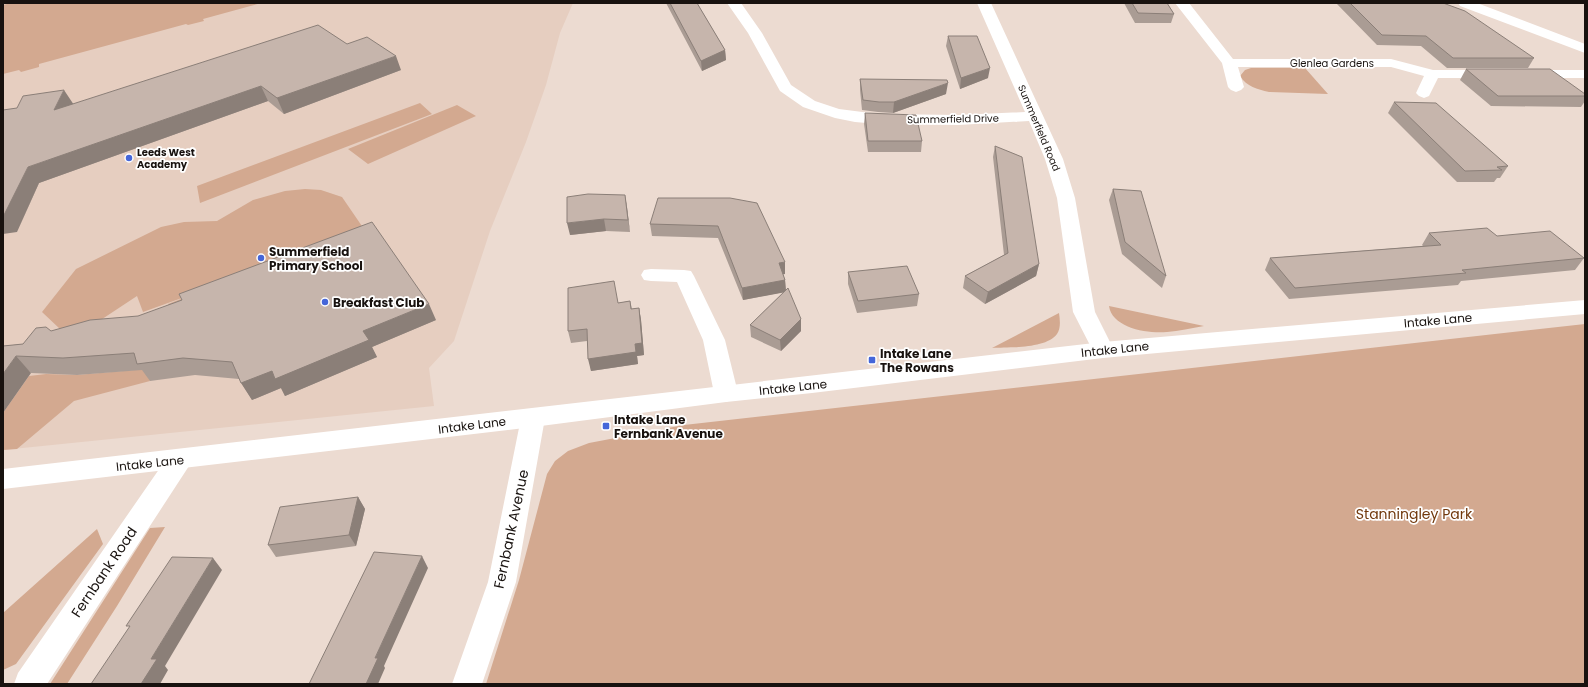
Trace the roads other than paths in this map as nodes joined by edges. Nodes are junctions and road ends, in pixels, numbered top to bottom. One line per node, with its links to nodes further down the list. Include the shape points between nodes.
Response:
1 (734, 3): 11 (street, Summerfield Drive, via 755,34 785,88 809,104 835,114 855,118 958,120)
2 (984, 3): 11 (street, Summerfield Road)
3 (1182, 3): 6 (street)
4 (1465, 3): 5 (street)
5 (1585, 49)
6 (1229, 63): 7 (street, Glenlea Gardens, via 1391,63); 9 (street)
7 (1433, 74): 8 (street, Glenlea Gardens); 10 (street)
8 (1585, 74)
9 (1236, 87)
10 (1424, 93)
11 (1036, 116): 14 (street, Summerfield Road, via 1054,159 1066,198 1084,312)
12 (651, 275): 15 (street, via 684,276 714,340)
13 (1585, 307): 14 (street, Intake Lane)
14 (1103, 350): 15 (street, Intake Lane)
15 (726, 393): 16 (street, Intake Lane)
16 (533, 418): 17 (street, Intake Lane); 20 (street, Fernbank Avenue, via 502,582)
17 (180, 460): 18 (street, Intake Lane); 19 (street, Fernbank Road)
18 (3, 479)
19 (29, 684)
20 (467, 684)

